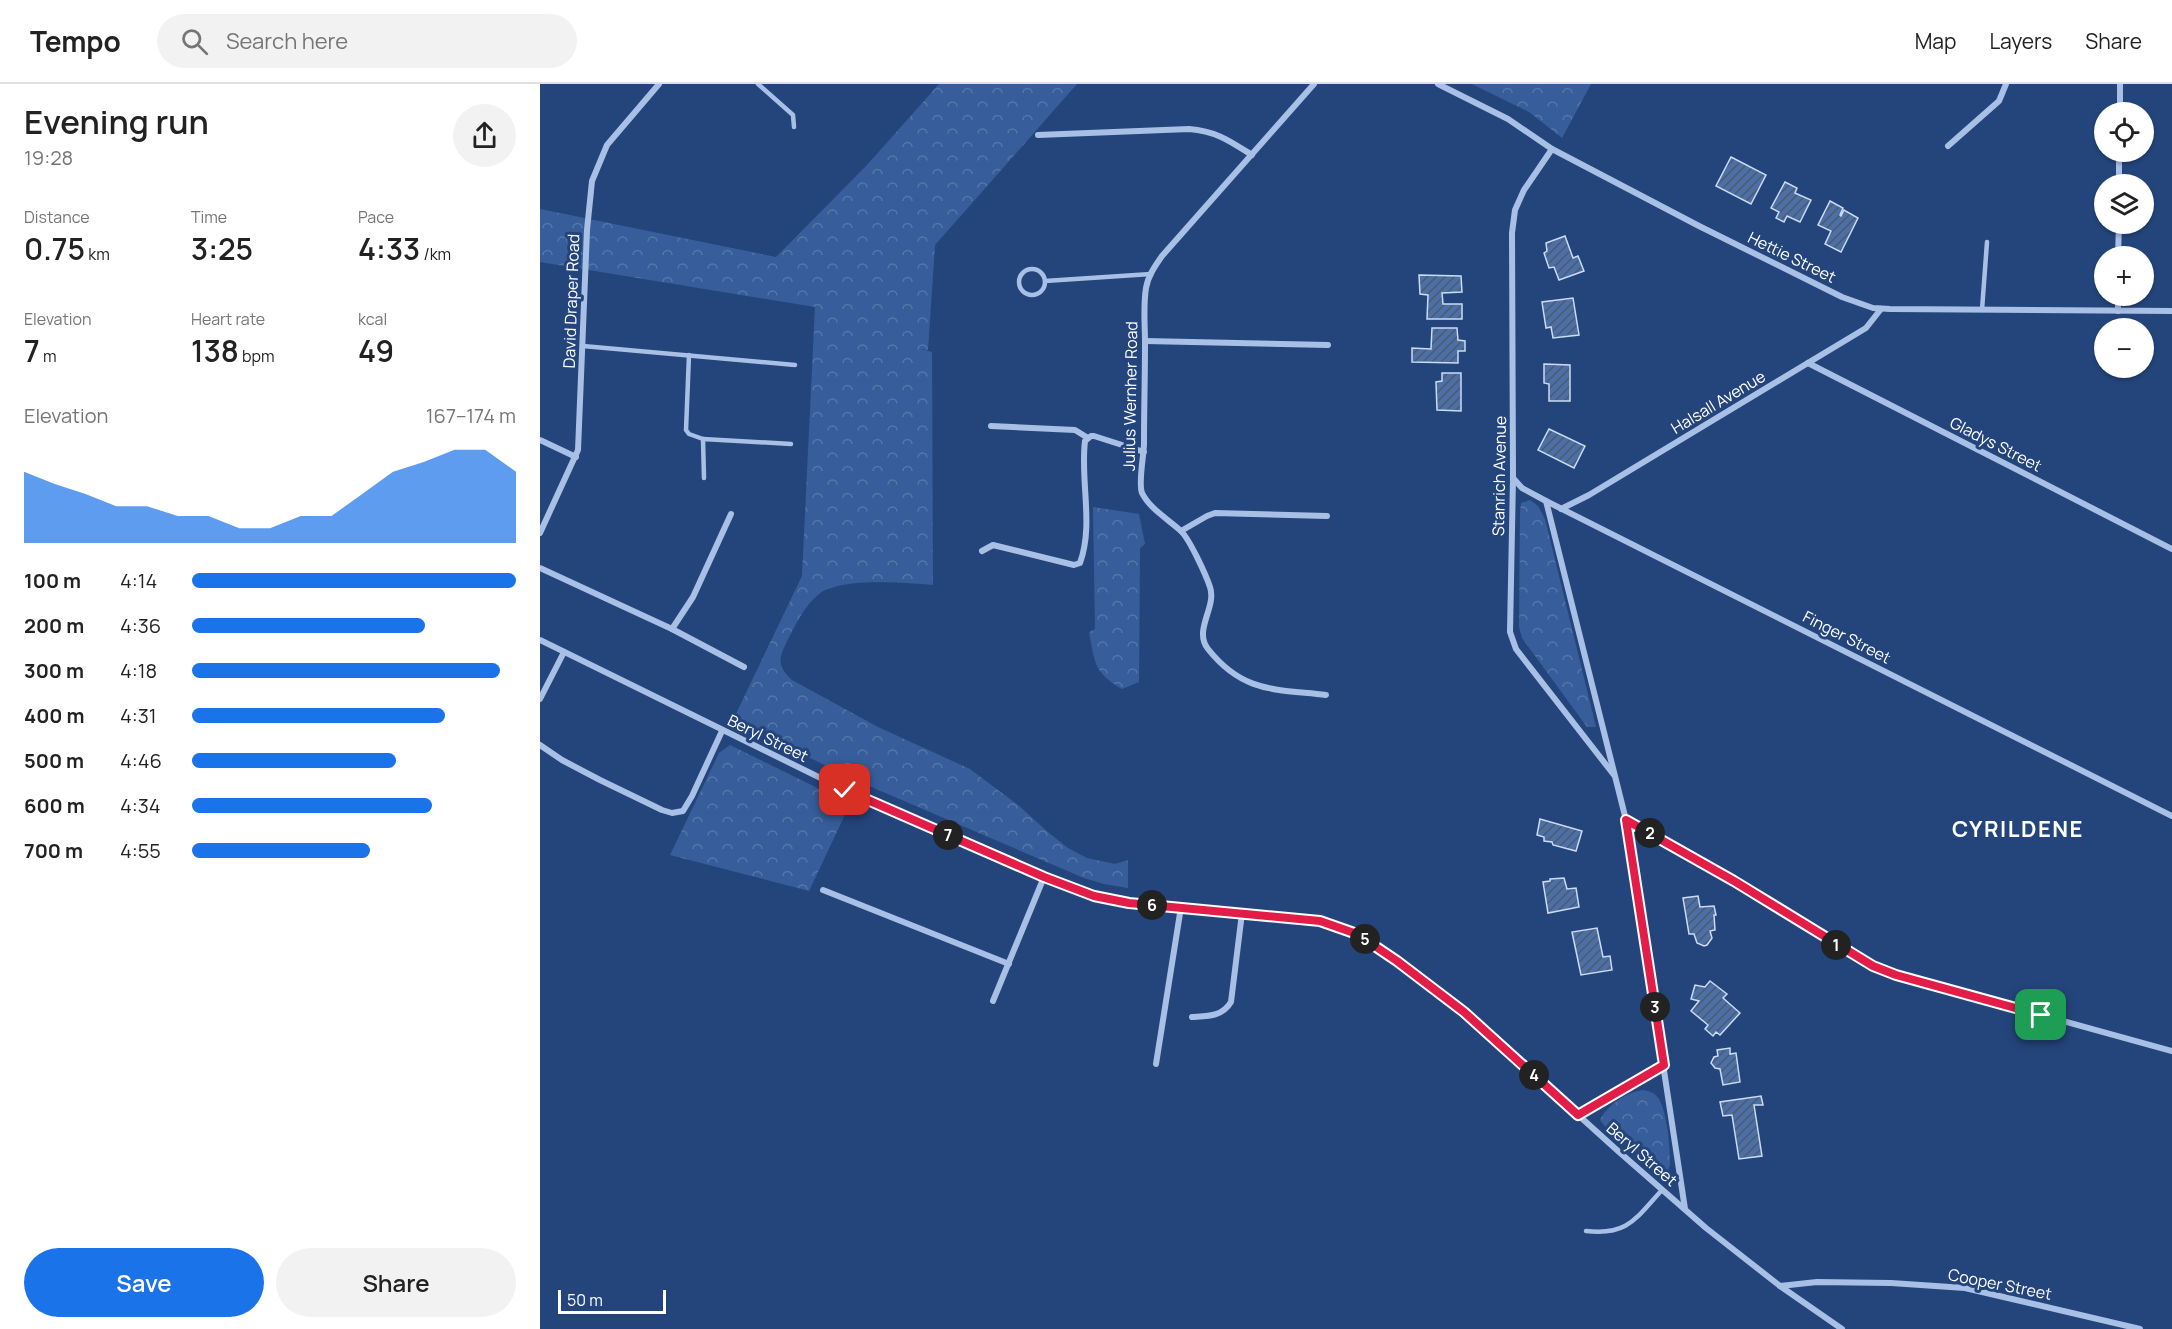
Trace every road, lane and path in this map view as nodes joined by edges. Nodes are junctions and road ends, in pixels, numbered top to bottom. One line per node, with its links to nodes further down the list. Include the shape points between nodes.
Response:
1 (659, 84): 23 (street, David Draper Road, via 607,145 592,181)
2 (758, 84): 8 (lane, via 793,115)
3 (1313, 84): 12 (street, Julius Wernher Road)
4 (1438, 84): 11 (street, Hettie Street, via 1508,119)
5 (2006, 84): 10 (street, via 1999,101)
6 (2120, 84): 7 (street)
7 (2120, 102)
8 (794, 127)
9 (1038, 135): 12 (street, via 1208,130)
10 (1948, 146)
11 (1552, 149): 17 (street, Hettie Street, via 1842,297); 35 (street, Stanrich Avenue, via 1524,190 1513,224)
12 (1252, 155): 14 (street, Julius Wernher Road, via 1162,256)
13 (1987, 242): 18 (lane)
14 (1151, 274): 15 (lane); 21 (street, Julius Wernher Road, via 1146,289)
15 (1045, 281): 15 (lane, via 1041,291 1032,295 1023,292 1019,283 1024,271 1031,269 1043,275)
16 (2118, 306): 19 (street)
17 (1881, 309): 18 (street, Hettie Street); 25 (street, Halsall Avenue, via 1866,328)
18 (1983, 310): 19 (street, Hettie Street)
19 (2118, 311): 20 (street, Hettie Street)
20 (2172, 311)
21 (1145, 341): 22 (street); 32 (street, Julius Wernher Road)
22 (1328, 345)
23 (583, 346): 24 (lane); 33 (street, David Draper Road)
24 (689, 355): 26 (lane); 29 (lane, via 686,430)
25 (1808, 363): 37 (street, Halsall Avenue); 42 (street, Gladys Street)
26 (795, 365)
27 (991, 426): 28 (street, via 1075,430)
28 (1088, 438): 32 (street, via 1094,436); 43 (street, via 1080,563 1074,566 993,545)
29 (703, 439): 31 (lane); 34 (lane)
30 (540, 440): 33 (street)
31 (791, 444)
32 (1144, 452): 40 (street, Julius Wernher Road, via 1141,491)
33 (576, 457): 41 (street, David Draper Road)
34 (704, 478)
35 (1513, 478): 36 (street, Finger Street, via 1522,488); 53 (street, Stanrich Avenue, via 1512,643)
36 (1546, 501): 37 (street, Finger Street); 53 (street, Stanrich Avenue)
37 (1561, 509): 54 (street, Finger Street)
38 (731, 513): 45 (street, via 693,597)
39 (1327, 516): 40 (street, via 1215,513)
40 (1181, 531): 49 (street, Julius Wernher Road, via 1210,588 1211,601 1203,632 1210,651 1229,670 1255,686)
41 (540, 533)
42 (2172, 549)
43 (982, 551)
44 (540, 568): 45 (street)
45 (672, 629): 48 (street)
46 (540, 640): 47 (street, Beryl Street)
47 (564, 652): 50 (street); 51 (street, Beryl Street)
48 (744, 667)
49 (1326, 695)
50 (540, 699)
51 (722, 731): 52 (street, via 692,796 683,811 676,813 600,780); 56 (street, Beryl Street)
52 (540, 745)
53 (1616, 778): 55 (street, Stanrich Avenue)
54 (2172, 816)
55 (1626, 820): 63 (street, via 1873,966); 65 (street, Stanrich Avenue)
56 (1044, 877): 58 (street, Beryl Street, via 1107,899); 60 (street)
57 (823, 890): 60 (street)
58 (1181, 907): 59 (street, Beryl Street); 64 (street)
59 (1242, 913): 62 (street, via 1231,1002 1220,1013); 66 (street, Beryl Street, via 1320,921 1366,939 1464,1012)
60 (1009, 964): 61 (street)
61 (993, 1000)
62 (1192, 1017)
63 (2172, 1051)
64 (1156, 1064)
65 (1664, 1065): 66 (street); 68 (street, Stanrich Avenue)
66 (1578, 1115): 67 (street, Beryl Street)
67 (1662, 1190): 68 (street, Beryl Street); 69 (lane, via 1621,1230)
68 (1685, 1210): 70 (street, Beryl Street)
69 (1586, 1231)
70 (1780, 1286): 71 (street, Beryl Street); 72 (street, Cooper Street, via 1891,1282 1965,1288)
71 (1842, 1329)
72 (2140, 1329)

